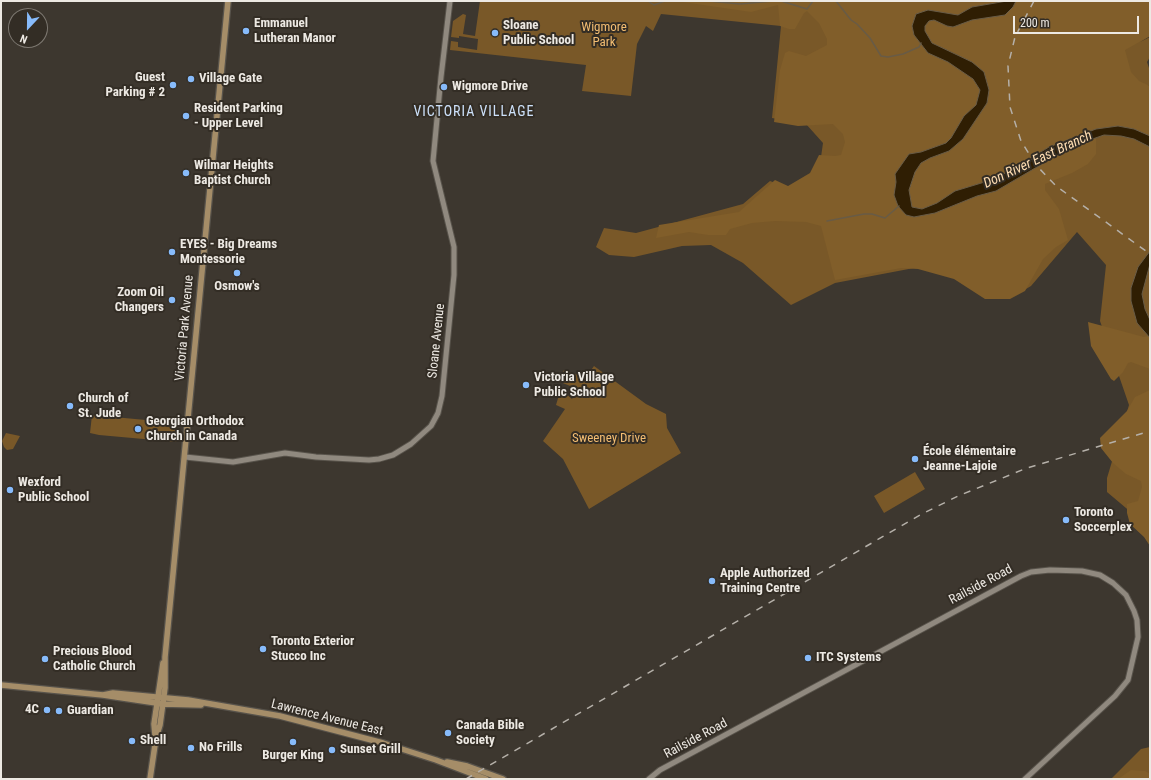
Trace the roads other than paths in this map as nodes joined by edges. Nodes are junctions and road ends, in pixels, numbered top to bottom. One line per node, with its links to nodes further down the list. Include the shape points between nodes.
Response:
1 (228, 1): 3 (main road, Victoria Park Avenue)
2 (450, 1): 3 (street, Sloane Avenue, via 433,161 454,247 454,275 442,396 438,413 431,426 411,444 393,455 379,459 316,457 285,453 233,462)
3 (185, 457): 6 (main road, Victoria Park Avenue)
4 (1, 685): 5 (main road, Lawrence Avenue East)
5 (103, 695): 6 (main road, Lawrence Avenue East, via 113,693); 7 (main road, Lawrence Avenue East)
6 (161, 697): 7 (main road, Victoria Park Avenue); 8 (main road, Lawrence Avenue East)
7 (160, 704): 8 (main road, Lawrence Avenue East); 10 (main road, Victoria Park Avenue, via 160,725)
8 (211, 705): 9 (main road, Lawrence Avenue East, via 288,717)
9 (436, 760): 11 (main road, Lawrence Avenue East); 12 (main road, Lawrence Avenue East, via 467,766)
10 (150, 779)
11 (486, 779)
12 (503, 779)
13 (649, 779): 14 (street, Railside Road, via 660,770 1021,576 1050,570 1082,571 1100,575 1126,595 1137,620 1137,645 1128,680 1109,702)
14 (1025, 779)

